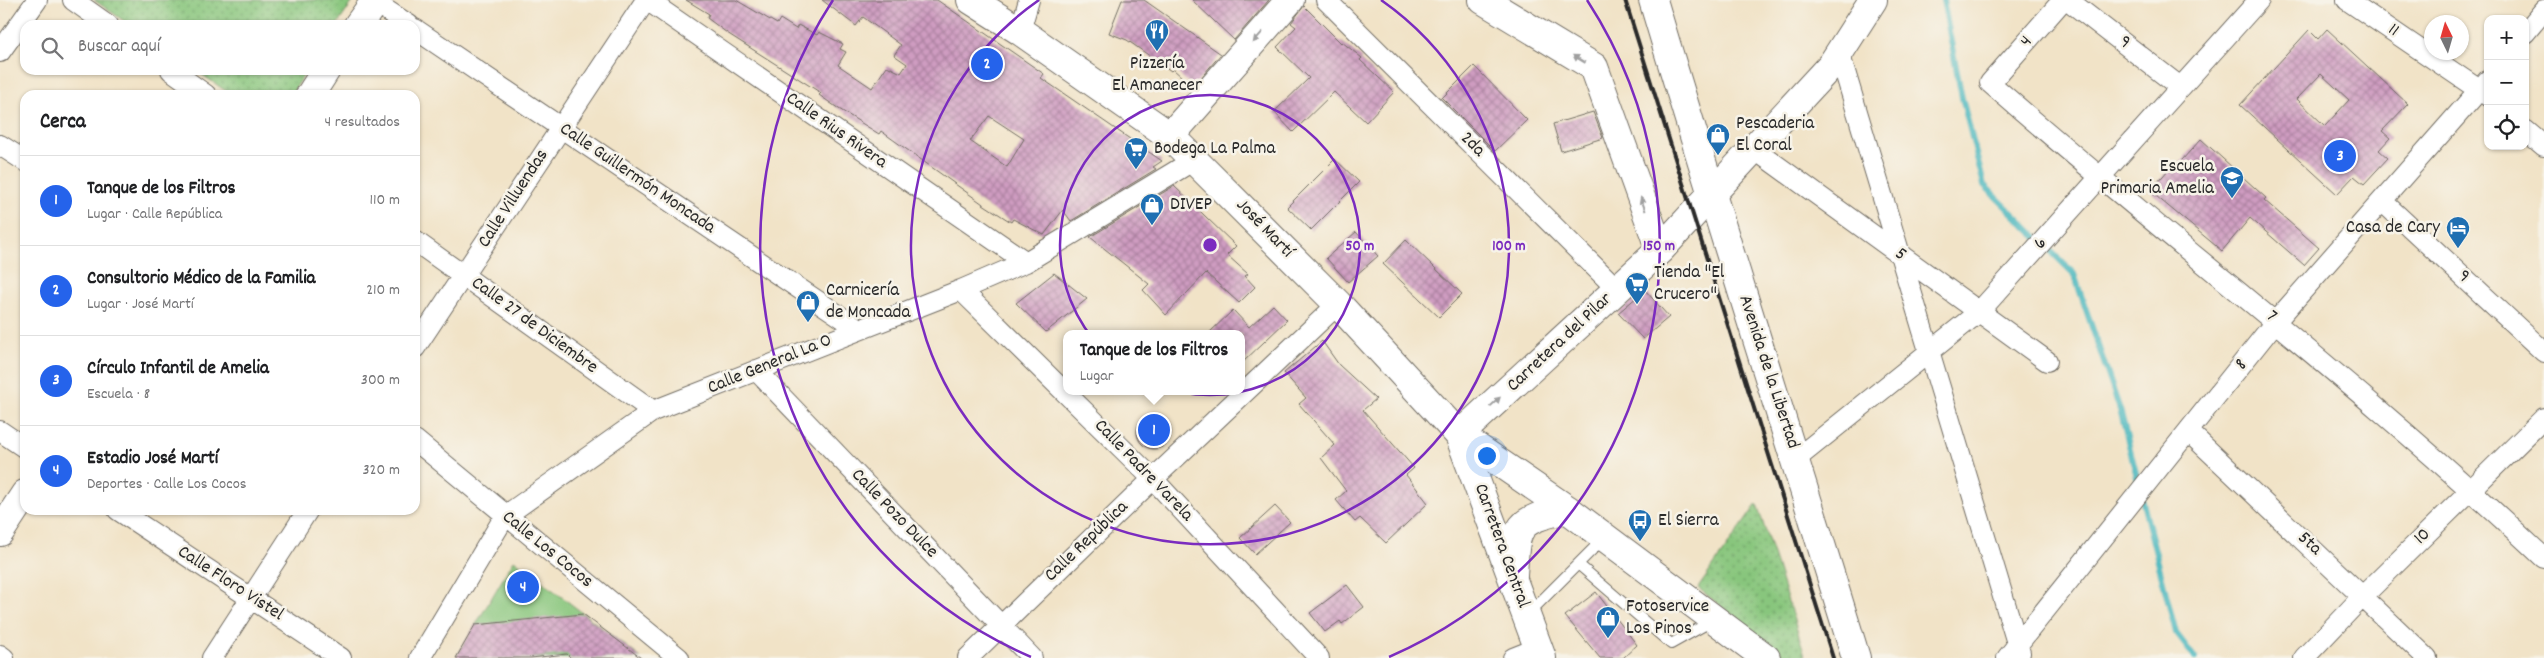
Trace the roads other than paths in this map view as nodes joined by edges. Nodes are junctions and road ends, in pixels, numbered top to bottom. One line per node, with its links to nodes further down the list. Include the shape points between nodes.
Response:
1 (37, 0): 17 (street)
2 (74, 0): 18 (street)
3 (646, 0): 35 (street, Calle Villuendas); 49 (street, Calle Rius Rivera)
4 (971, 0): 23 (main road, José Martí)
5 (1029, 0): 23 (street)
6 (1290, 0): 37 (main road, one-way to 37)
7 (1326, 0): 52 (street, 2da)
8 (1482, 0): 47 (main road, one-way to 8, via 1594,67)
9 (1653, 0): 44 (main road, Avenida de la Libertad)
10 (1872, 0): 26 (main road, Carretera del Pilar)
11 (2063, 0): 29 (street, 4)
12 (2068, 0): 30 (street, 9)
13 (2259, 0): 30 (street, 6)
14 (2348, 0): 31 (street, 11)
15 (374, 1): 19 (main road); 20 (street)
16 (2544, 10): 22 (street)
17 (23, 20)
18 (101, 20)
19 (361, 20)
20 (402, 20)
21 (20, 24): 25 (street)
22 (2529, 28)
23 (1020, 31): 37 (main road, José Martí)
24 (420, 32): 35 (street, Calle Guillermón Moncada)
25 (0, 52)
26 (1839, 52): 40 (main road, Carretera del Pilar, via 1832,64); 48 (street)
27 (178, 75): 33 (street)
28 (323, 75): 34 (main road)
29 (1990, 83): 43 (street, 7)
30 (2180, 87): 43 (street, 6)
31 (2484, 87)
32 (2484, 89): 45 (street, 8)
33 (199, 90)
34 (313, 90)
35 (561, 127): 50 (street, Calle Villuendas); 56 (street, Calle Guillermón Moncada)
36 (2529, 133): 39 (street)
37 (1170, 136): 42 (main road, José Martí)
38 (0, 145): 41 (street)
39 (2544, 146)
40 (1754, 149): 44 (main road, Carretera del Pilar); 48 (street, 5)
41 (20, 158)
42 (1194, 160): 49 (street, Calle General La O); 53 (main road, José Martí)
43 (2099, 178): 54 (street, 6); 55 (street, 7)
44 (1711, 196): 47 (main road, Carretera del Pilar); 73 (main road, Avenida de la Libertad)
45 (2382, 201): 55 (street, 8); 59 (street, 9)
46 (420, 244): 50 (street, Calle 27 de Diciembre)
47 (1660, 250): 52 (main road, Carretera del Pilar)
48 (1900, 255): 54 (street, 5); 58 (street)
49 (1026, 262): 51 (street, Calle General La O)
50 (464, 275): 57 (street, Calle Villuendas); 66 (street, Calle 27 de Diciembre)
51 (960, 290): 56 (street, Calle General La O); 62 (street, Calle Padre Varela)
52 (1618, 290): 70 (main road, Carretera del Pilar, one-way to 52)
53 (1338, 304): 63 (street, Calle República); 70 (main road, José Martí)
54 (1979, 312): 58 (street, 6); 60 (street, 5)
55 (2276, 321): 69 (street, 8); 75 (street, 7)
56 (859, 329): 61 (street, Calle General La O)
57 (420, 341)
58 (1929, 352): 73 (street, 6); 92 (street)
59 (2544, 352)
60 (2047, 361)
61 (756, 370): 66 (street, Calle General La O); 90 (street, Calle Pozo Dulce)
62 (1063, 391)
63 (1245, 392)
64 (1067, 395): 74 (street, Calle Padre Varela)
65 (1241, 395): 74 (street, Calle República)
66 (653, 411): 80 (street, Calle General La O)
67 (2544, 418): 75 (street, 10)
68 (0, 431): 72 (street)
69 (2189, 432): 86 (street, 5ta); 92 (street, 8)
70 (1460, 435): 77 (main road); 85 (main road, Carretera Central)
71 (420, 444): 80 (street, Calle Los Cocos)
72 (20, 445)
73 (1796, 459): 104 (main road, Avenida de la Libertad)
74 (1152, 479): 90 (street, Calle República); 101 (street, Calle Padre Varela)
75 (2471, 489): 83 (street, 7); 86 (street, 10)
76 (20, 502): 81 (main road)
77 (1567, 509): 82 (main road); 85 (main road, via 1544,514 1526,523 1515,537)
78 (126, 515): 87 (street, Calle Floro Vistel)
79 (305, 515): 87 (street)
80 (505, 516): 97 (street, Calle General La O); 98 (street, Calle Los Cocos)
81 (0, 532)
82 (1605, 537): 84 (lane); 89 (main road)
83 (2544, 558)
84 (1578, 564): 88 (lane); 89 (lane, via 1671,644)
85 (1513, 575): 88 (main road, Carretera Central)
86 (2363, 596): 105 (street, 10); 106 (street, 5ta)
87 (252, 597): 95 (street); 96 (street, Calle Floro Vistel)
88 (1527, 616): 91 (main road, Carretera Central)
89 (1715, 619): 103 (main road)
90 (1001, 624): 99 (street, Calle República); 100 (street, Calle Pozo Dulce)
91 (1540, 653): 102 (street)
92 (2015, 654)
93 (0, 656): 94 (street)
94 (4, 658)
95 (212, 658)
96 (341, 658)
97 (420, 658)
98 (680, 658)
99 (968, 658)
100 (1032, 658)
101 (1319, 658)
102 (1513, 658)
103 (1766, 658)
104 (1856, 658)
105 (2304, 658)
106 (2427, 658)

